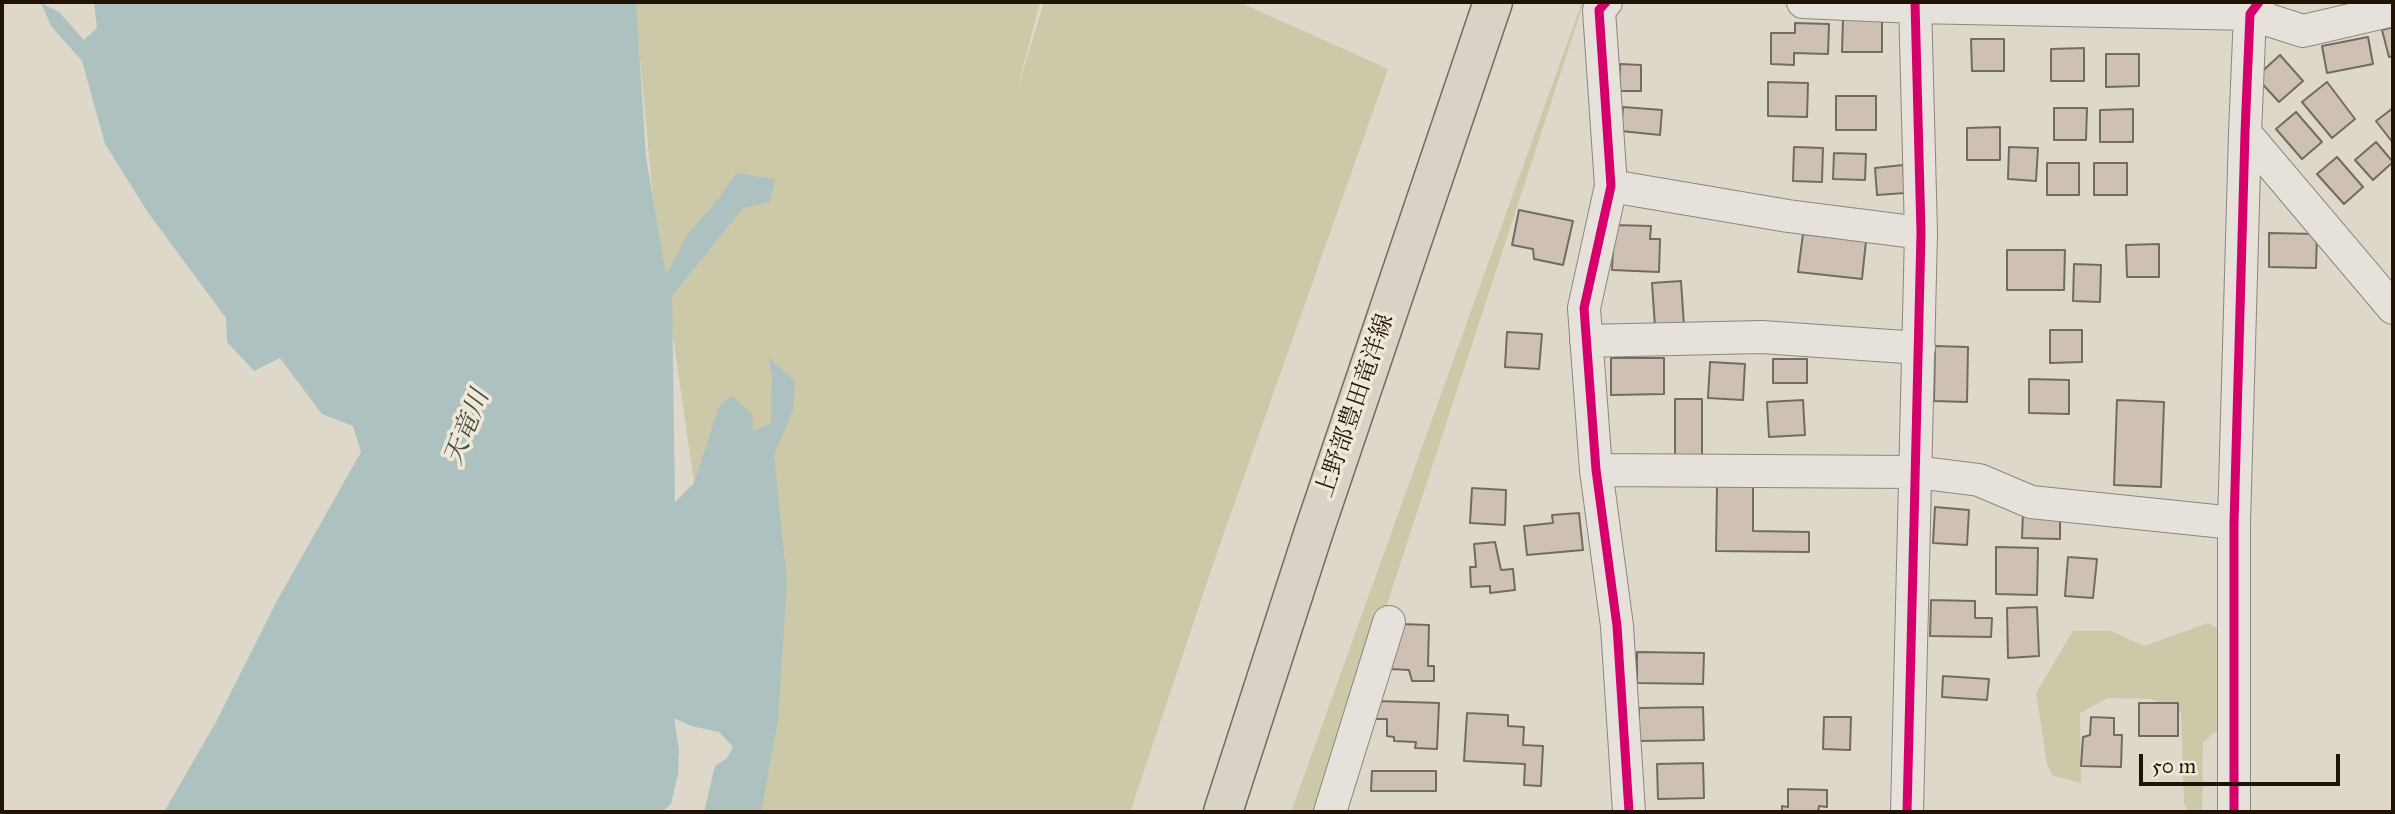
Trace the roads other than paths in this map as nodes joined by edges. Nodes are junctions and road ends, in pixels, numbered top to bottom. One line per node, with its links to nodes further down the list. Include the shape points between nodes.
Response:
1 (1493, 2): 17 (main road, 上野部豊田竜洋線)
2 (1606, 2): 8 (street, via 1599,10)
3 (1803, 2): 4 (street)
4 (1915, 5): 5 (street); 9 (street)
5 (2254, 8): 6 (street, via 2303,31); 7 (street)
6 (2393, 10)
7 (2245, 133): 10 (street); 15 (street)
8 (1611, 186): 9 (street); 11 (street, via 1584,308)
9 (1921, 233): 12 (street)
10 (2393, 308)
11 (1586, 341): 12 (street, via 1762,337); 13 (street)
12 (1919, 348): 14 (street)
13 (1596, 470): 14 (street); 19 (street, via 1616,625)
14 (1916, 472): 15 (street, via 1979,480 2031,502); 20 (street)
15 (2234, 523): 21 (street)
16 (1389, 622): 18 (street)
17 (1223, 812)
18 (1329, 812)
19 (1629, 812)
20 (1907, 812)
21 (2234, 812)

